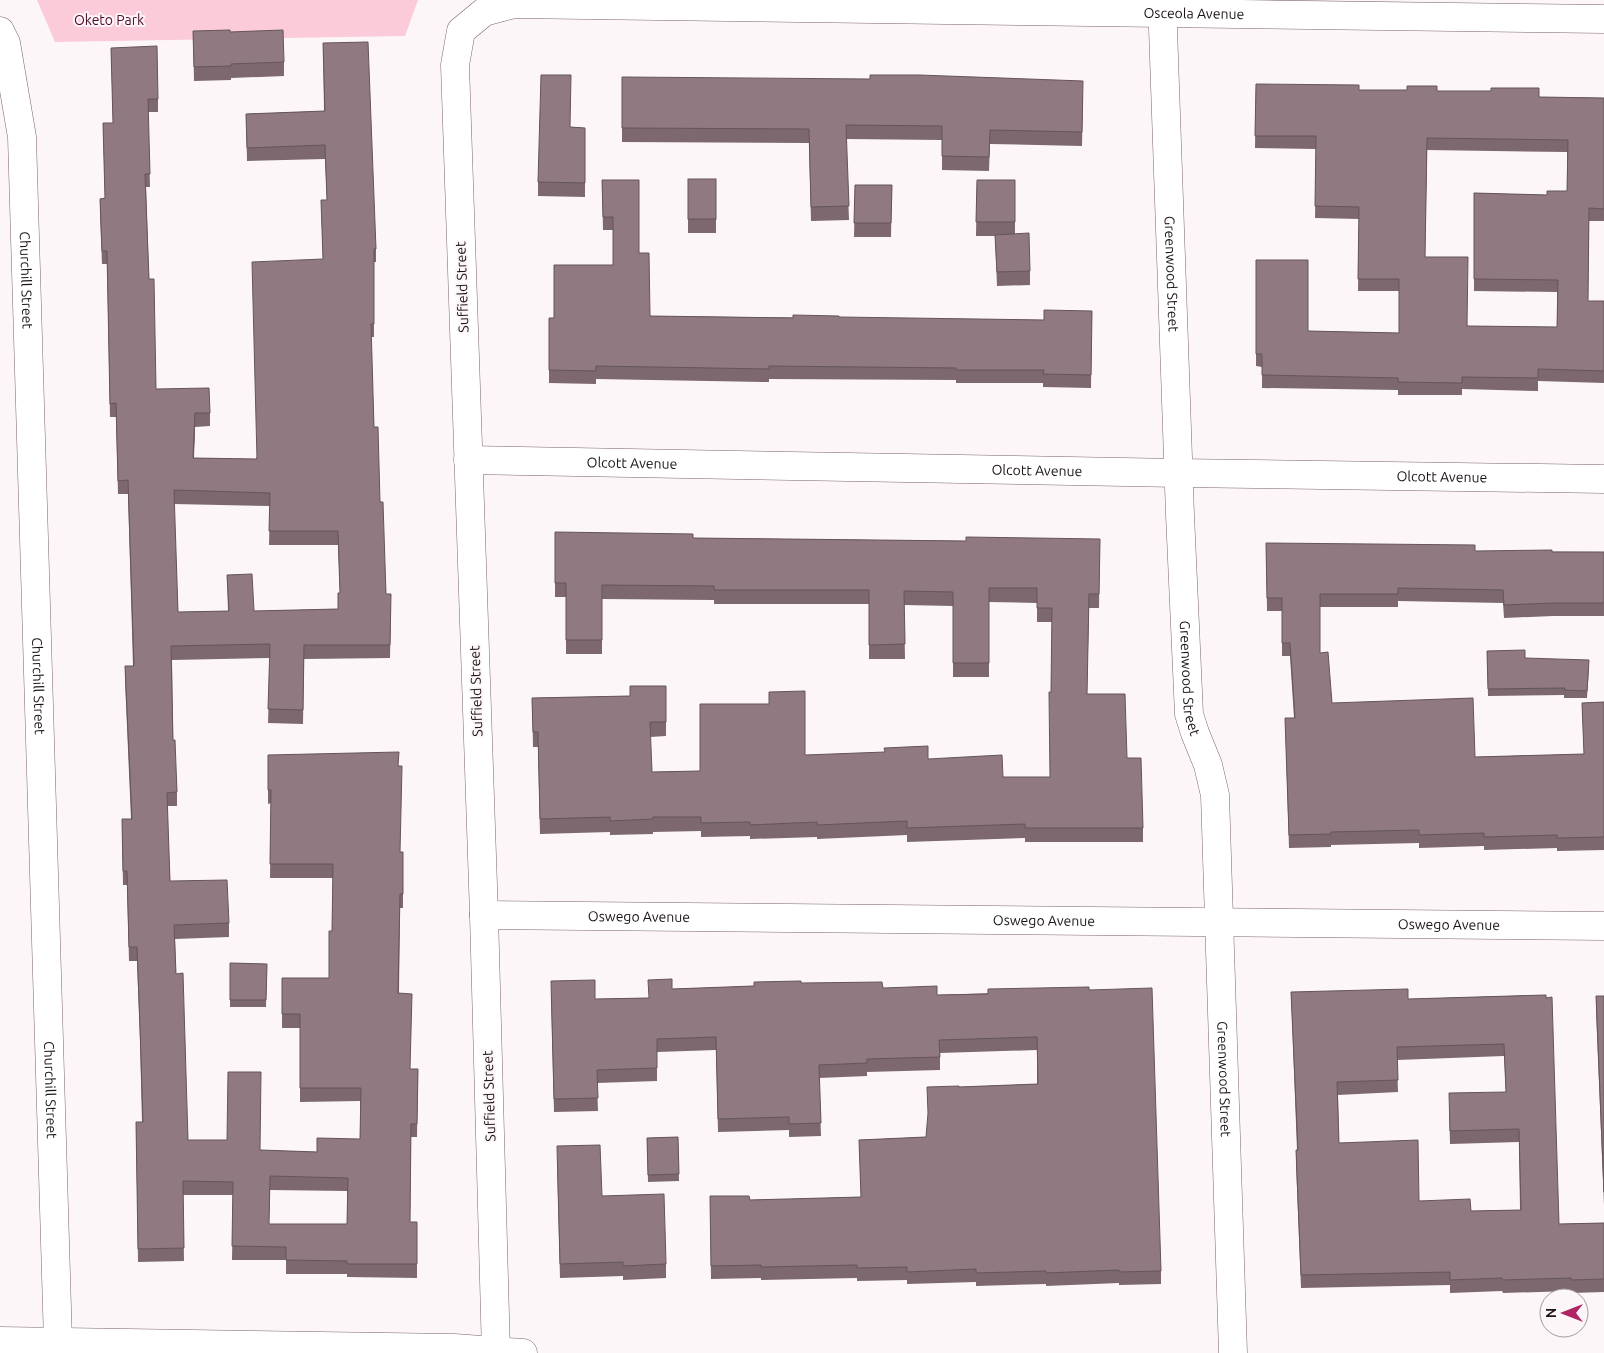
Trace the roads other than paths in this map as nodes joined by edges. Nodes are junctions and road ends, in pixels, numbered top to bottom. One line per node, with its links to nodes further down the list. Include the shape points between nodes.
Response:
1 (1162, 7): 2 (street, Osceola Avenue); 4 (street, Osceola Avenue, via 514,4 484,12); 6 (street, Greenwood Street)
2 (1604, 19)
3 (0, 31): 12 (street, Churchill Street, via 6,43 22,137)
4 (461, 31): 5 (street, Suffield Street, via 455,65)
5 (468, 460): 6 (street, Olcott Avenue); 8 (street, Suffield Street)
6 (1178, 473): 7 (street, Olcott Avenue); 9 (street, Greenwood Street, via 1189,714 1208,765 1215,796)
7 (1604, 479)
8 (484, 915): 9 (street, Oswego Avenue); 13 (street, Suffield Street)
9 (1220, 921): 10 (street, Oswego Avenue); 15 (street, Greenwood Street)
10 (1604, 926)
11 (0, 1341): 12 (street)
12 (58, 1342): 13 (street, via 454,1348)
13 (496, 1352): 14 (street)
14 (523, 1353)
15 (1233, 1353)

